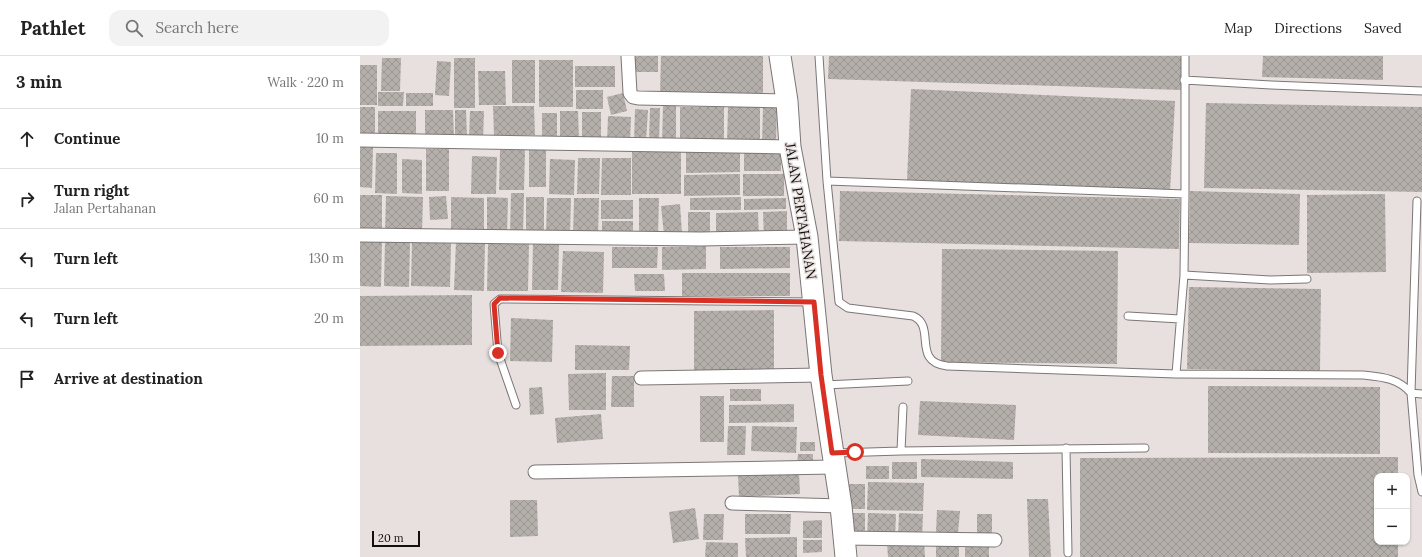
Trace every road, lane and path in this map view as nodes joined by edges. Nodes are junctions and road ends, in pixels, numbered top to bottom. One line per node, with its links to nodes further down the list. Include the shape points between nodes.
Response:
1 (628, 56): 7 (street, via 630,93 633,97)
2 (780, 56): 7 (main road, JALAN PERTAHANAN)
3 (819, 56): 10 (lane)
4 (1185, 56): 5 (lane)
5 (1184, 80): 6 (lane); 11 (lane)
6 (1422, 91)
7 (787, 101): 9 (main road, JALAN PERTAHANAN)
8 (360, 140): 9 (street)
9 (790, 147): 14 (main road, JALAN PERTAHANAN)
10 (827, 181): 11 (lane); 21 (lane, via 839,302 848,308 913,316 919,319 932,362 947,366)
11 (1185, 194): 15 (lane)
12 (1417, 201): 17 (lane)
13 (360, 235): 14 (street, via 701,239)
14 (807, 237): 18 (main road, JALAN PERTAHANAN)
15 (1184, 275): 16 (lane, via 1270,280); 20 (lane)
16 (1308, 279)
17 (1418, 284): 25 (lane)
18 (814, 302): 23 (main road, JALAN PERTAHANAN); 27 (lane, via 500,298 494,304 498,353)
19 (1128, 316): 20 (lane)
20 (1180, 319): 21 (lane)
21 (1176, 374): 25 (lane, via 1379,376 1396,381)
22 (641, 378): 23 (street)
23 (822, 380): 24 (lane); 32 (main road, JALAN PERTAHANAN)
24 (908, 381)
25 (1411, 393): 26 (lane); 34 (lane, via 1418,475)
26 (1422, 394)
27 (516, 405)
28 (903, 407): 31 (lane)
29 (1066, 448): 30 (lane); 31 (lane); 39 (lane)
30 (1145, 448)
31 (901, 451): 32 (lane)
32 (833, 460): 33 (street); 36 (main road, JALAN PERTAHANAN)
33 (535, 472)
34 (1422, 492)
35 (732, 503): 36 (street)
36 (841, 506): 38 (main road, JALAN PERTAHANAN)
37 (995, 540): 38 (street)
38 (844, 548)
39 (1068, 553)

